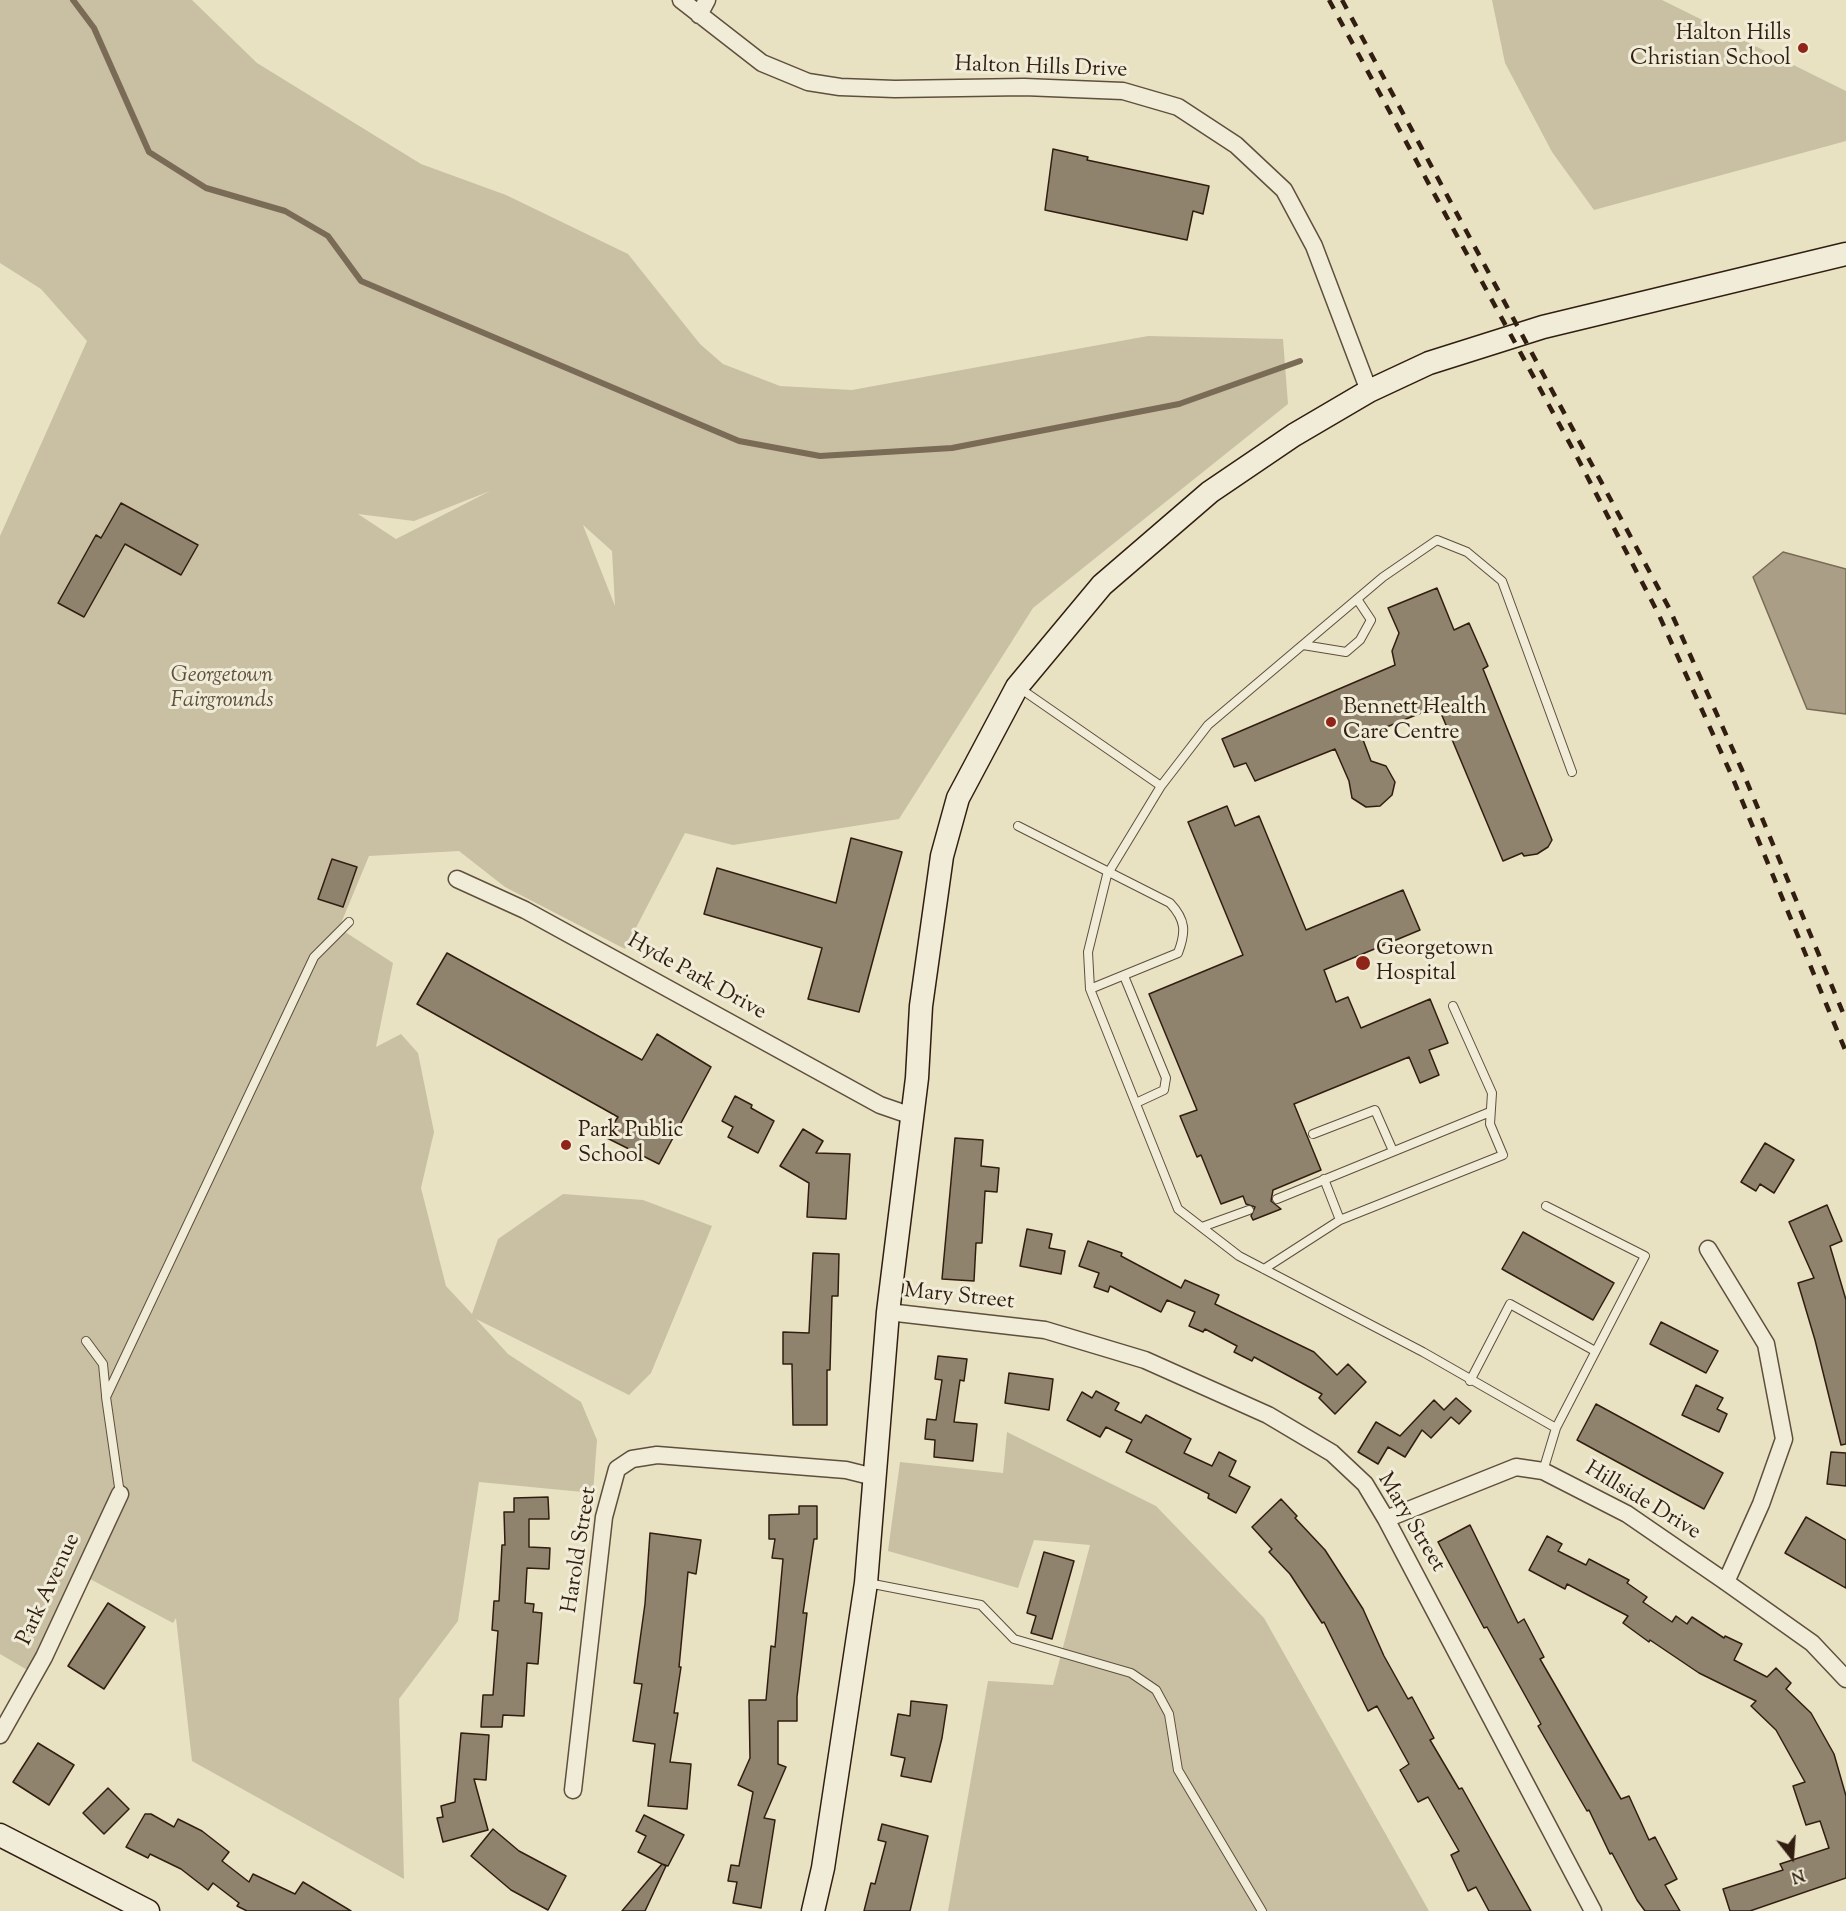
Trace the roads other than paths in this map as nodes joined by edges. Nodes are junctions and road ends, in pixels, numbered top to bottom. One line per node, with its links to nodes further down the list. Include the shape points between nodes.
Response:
1 (681, 0): 2 (street, Halton Hills Drive)
2 (703, 7): 4 (street, Halton Hills Drive, via 762,63 808,82 884,89 1024,87 1123,91 1178,107 1236,145 1284,190 1314,246)
3 (1846, 254): 4 (street, via 1543,327 1429,363)
4 (1369, 391): 7 (street, via 1294,435 1210,492 1102,585)
5 (1357, 599): 6 (lane); 6 (lane, via 1371,620 1360,640 1346,652); 8 (lane, via 1437,540 1467,552 1502,581)
6 (1303, 645): 9 (lane, via 1208,725)
7 (1017, 687): 9 (lane); 19 (street, via 958,798 942,856 921,1006)
8 (1572, 772)
9 (1161, 786): 11 (lane)
10 (1018, 826): 11 (lane)
11 (1110, 871): 14 (lane, via 1170,903 1182,916 1185,935 1178,953); 15 (lane, via 1088,952)
12 (457, 879): 19 (street, Hyde Park Drive, via 525,910 880,1105)
13 (349, 922): 34 (lane, via 314,957)
14 (1124, 976): 15 (lane); 17 (lane, via 1166,1078 1164,1090)
15 (1090, 989): 17 (lane)
16 (1453, 1006): 18 (lane, via 1492,1093)
17 (1136, 1103): 27 (lane, via 1178,1209)
18 (1490, 1112): 21 (lane); 26 (lane, via 1490,1124 1503,1155)
19 (912, 1116): 30 (street)
20 (1313, 1134): 21 (lane, via 1376,1110)
21 (1393, 1151): 22 (lane)
22 (1324, 1179): 23 (lane); 26 (lane)
23 (1277, 1199)
24 (1546, 1206): 32 (lane, via 1645,1256)
25 (1248, 1210): 27 (lane)
26 (1340, 1220): 29 (lane)
27 (1202, 1227): 29 (lane, via 1239,1256)
28 (1708, 1248): 40 (street, via 1766,1344 1784,1439 1761,1504)
29 (1264, 1269): 33 (lane, via 1423,1352)
30 (888, 1312): 37 (street); 39 (street, Mary Street, via 1045,1330 1145,1359 1268,1415 1332,1453 1365,1485)
31 (86, 1341): 34 (lane, via 103,1364)
32 (1595, 1351): 33 (lane, via 1510,1304); 35 (lane)
33 (1470, 1381): 35 (lane)
34 (106, 1398): 38 (lane)
35 (1556, 1428): 36 (lane)
36 (1543, 1471): 39 (street, Hillside Drive, via 1516,1467); 40 (street, Hillside Drive, via 1627,1514)
37 (874, 1477): 41 (street); 44 (street, Harold Street, via 846,1470 657,1455 632,1459 617,1469 604,1517)
38 (120, 1494): 43 (street, Park Avenue, via 44,1657)
39 (1386, 1519): 49 (street, Mary Street)
40 (1726, 1582): 42 (street, Hillside Drive, via 1812,1643)
41 (866, 1583): 47 (street, via 823,1868); 48 (lane, via 981,1605 1014,1639 1131,1673 1156,1690 1169,1714 1178,1770)
42 (1846, 1679)
43 (0, 1735)
44 (573, 1790)
45 (0, 1835): 46 (street)
46 (148, 1911)
47 (813, 1911)
48 (1262, 1911)
49 (1593, 1911)

